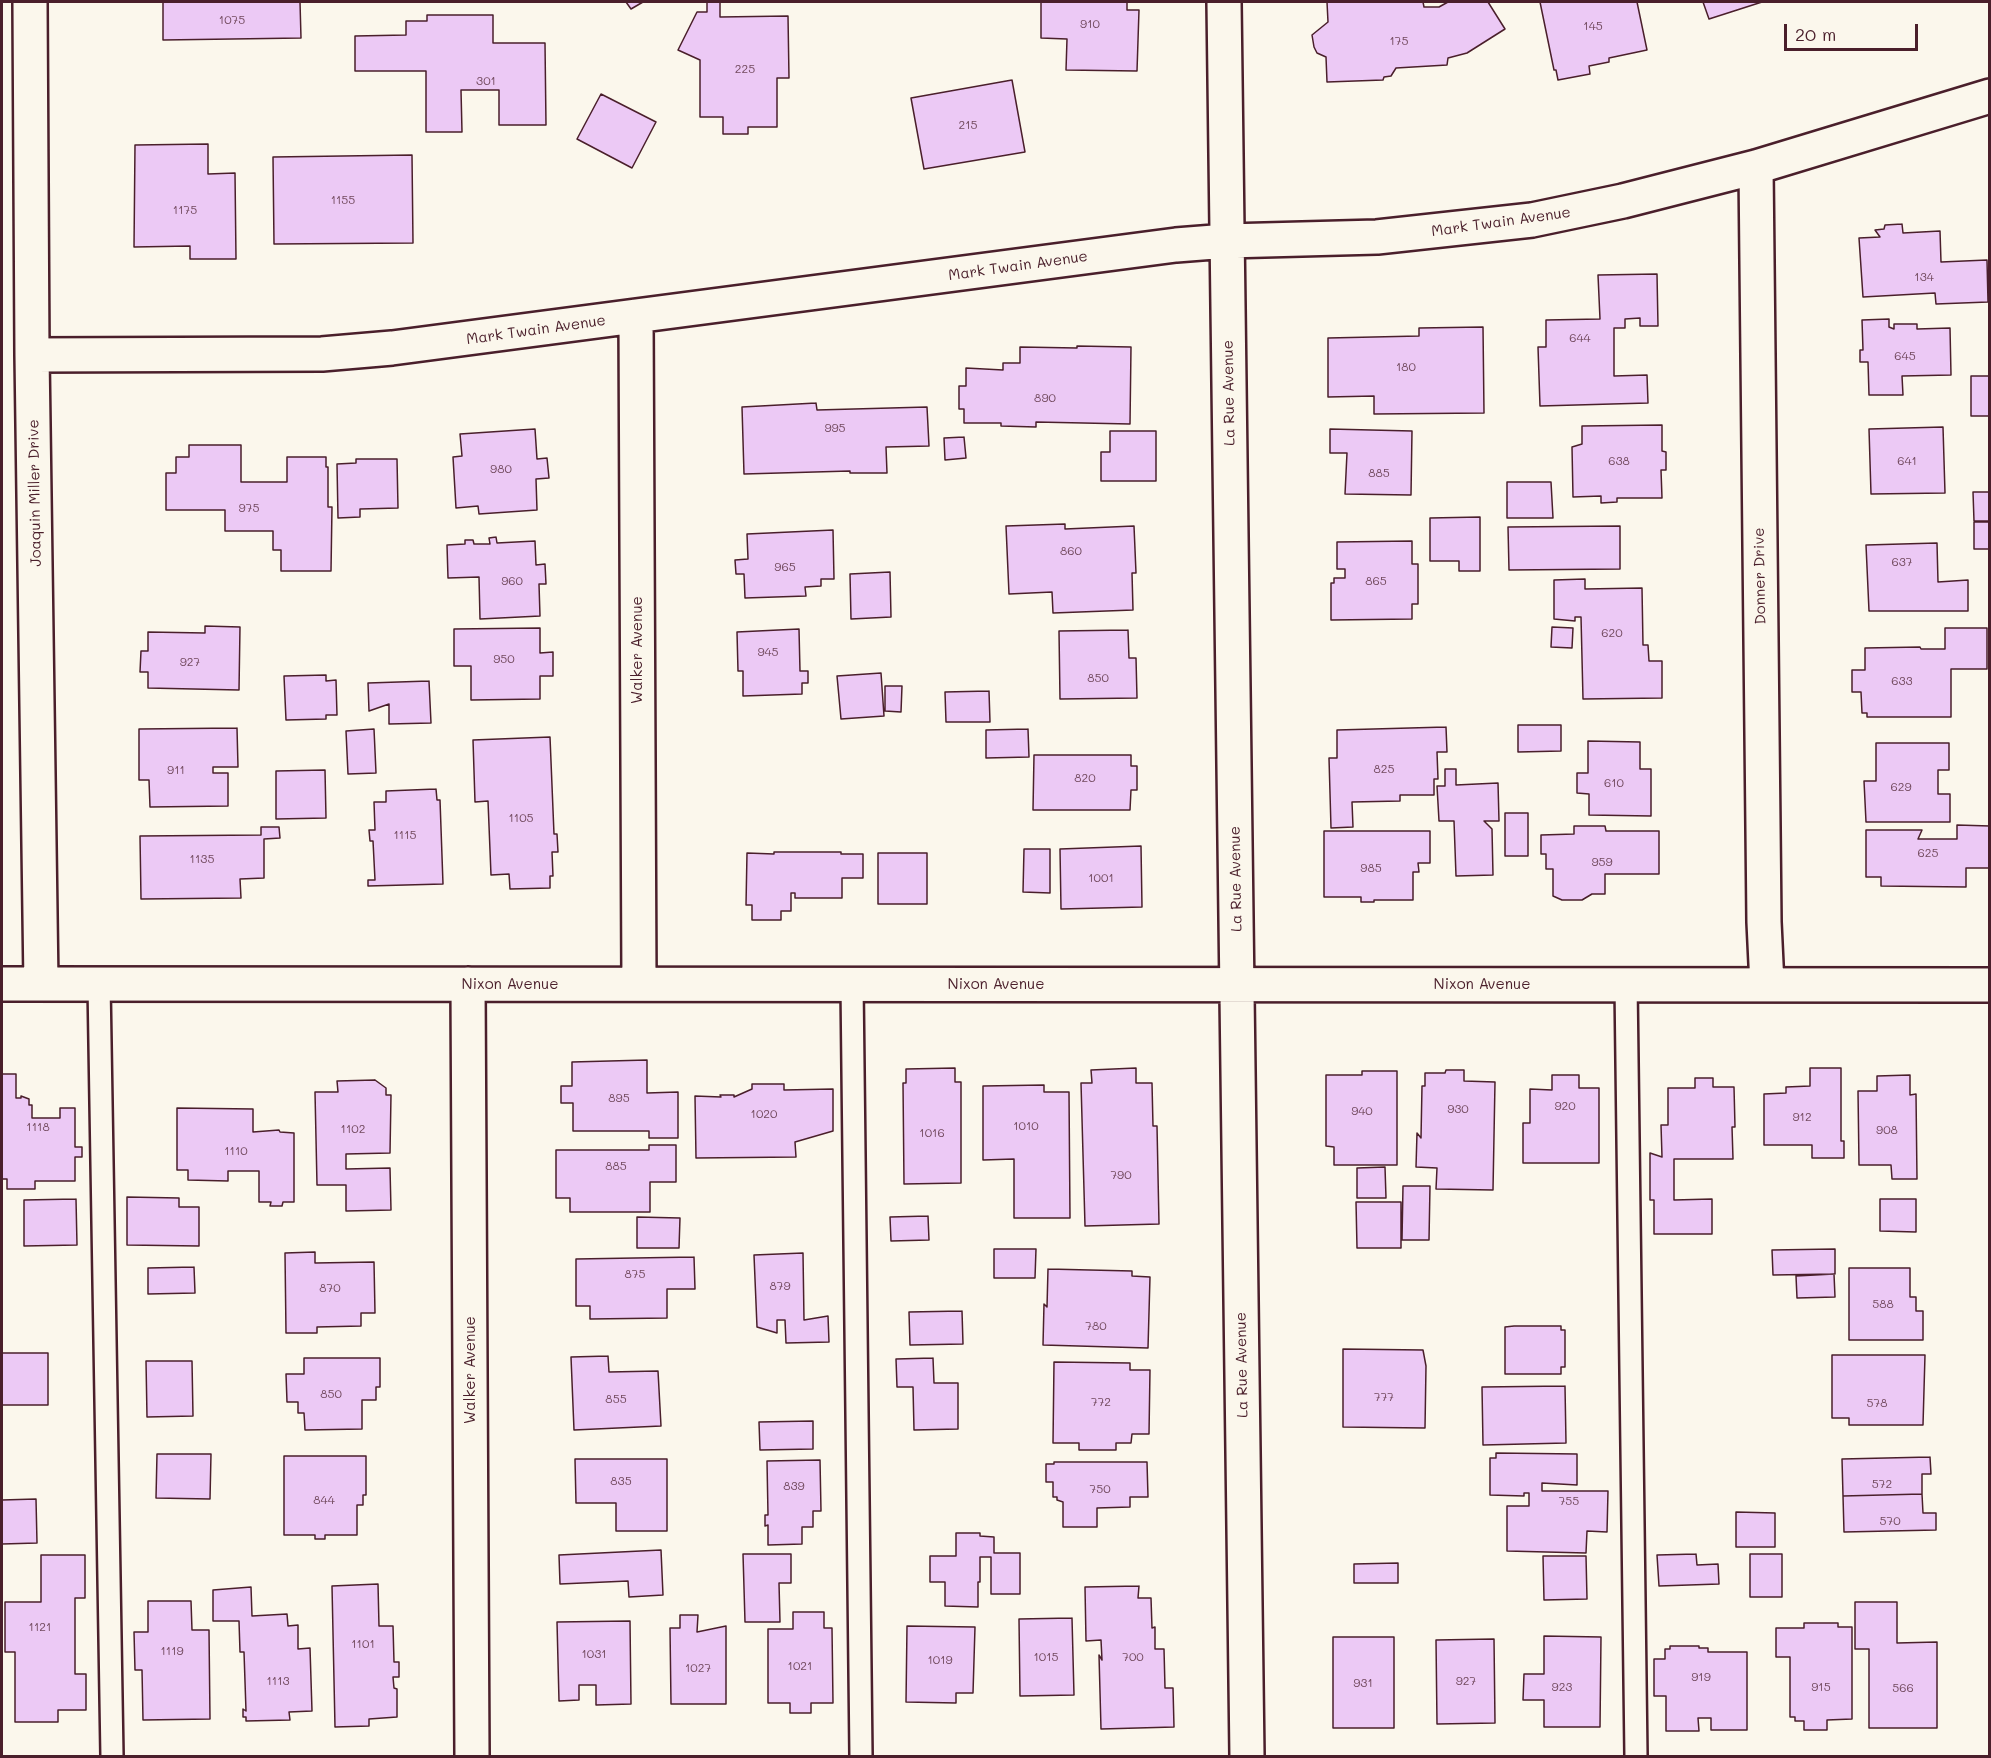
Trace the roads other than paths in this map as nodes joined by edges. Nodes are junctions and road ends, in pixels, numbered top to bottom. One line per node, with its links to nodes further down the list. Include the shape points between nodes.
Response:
1 (30, 2): 7 (street, Joaquin Miller Drive)
2 (1224, 2): 5 (street, La Rue Avenue)
3 (1989, 96): 4 (street, Mark Twain Avenue)
4 (1756, 167): 5 (street, Mark Twain Avenue, via 1532,220 1377,237); 16 (street, Donner Drive)
5 (1227, 241): 6 (street, Mark Twain Avenue); 14 (street, La Rue Avenue)
6 (636, 316): 7 (street, Mark Twain Avenue, via 334,353); 12 (street, Walker Avenue)
7 (32, 355): 9 (street, Joaquin Miller Drive)
8 (2, 984): 9 (street, Nixon Avenue)
9 (41, 984): 10 (street, Nixon Avenue)
10 (99, 984): 11 (street, Nixon Avenue); 18 (lane)
11 (468, 984): 12 (street, Nixon Avenue); 19 (street, Walker Avenue)
12 (639, 984): 13 (street, Nixon Avenue)
13 (852, 984): 14 (street, Nixon Avenue); 20 (lane)
14 (1237, 984): 15 (street, Nixon Avenue); 21 (street, La Rue Avenue)
15 (1626, 984): 16 (street, Nixon Avenue); 22 (lane)
16 (1767, 985): 17 (street, Nixon Avenue)
17 (1989, 985)
18 (112, 1756)
19 (472, 1756)
20 (861, 1756)
21 (1247, 1756)
22 (1636, 1756)

